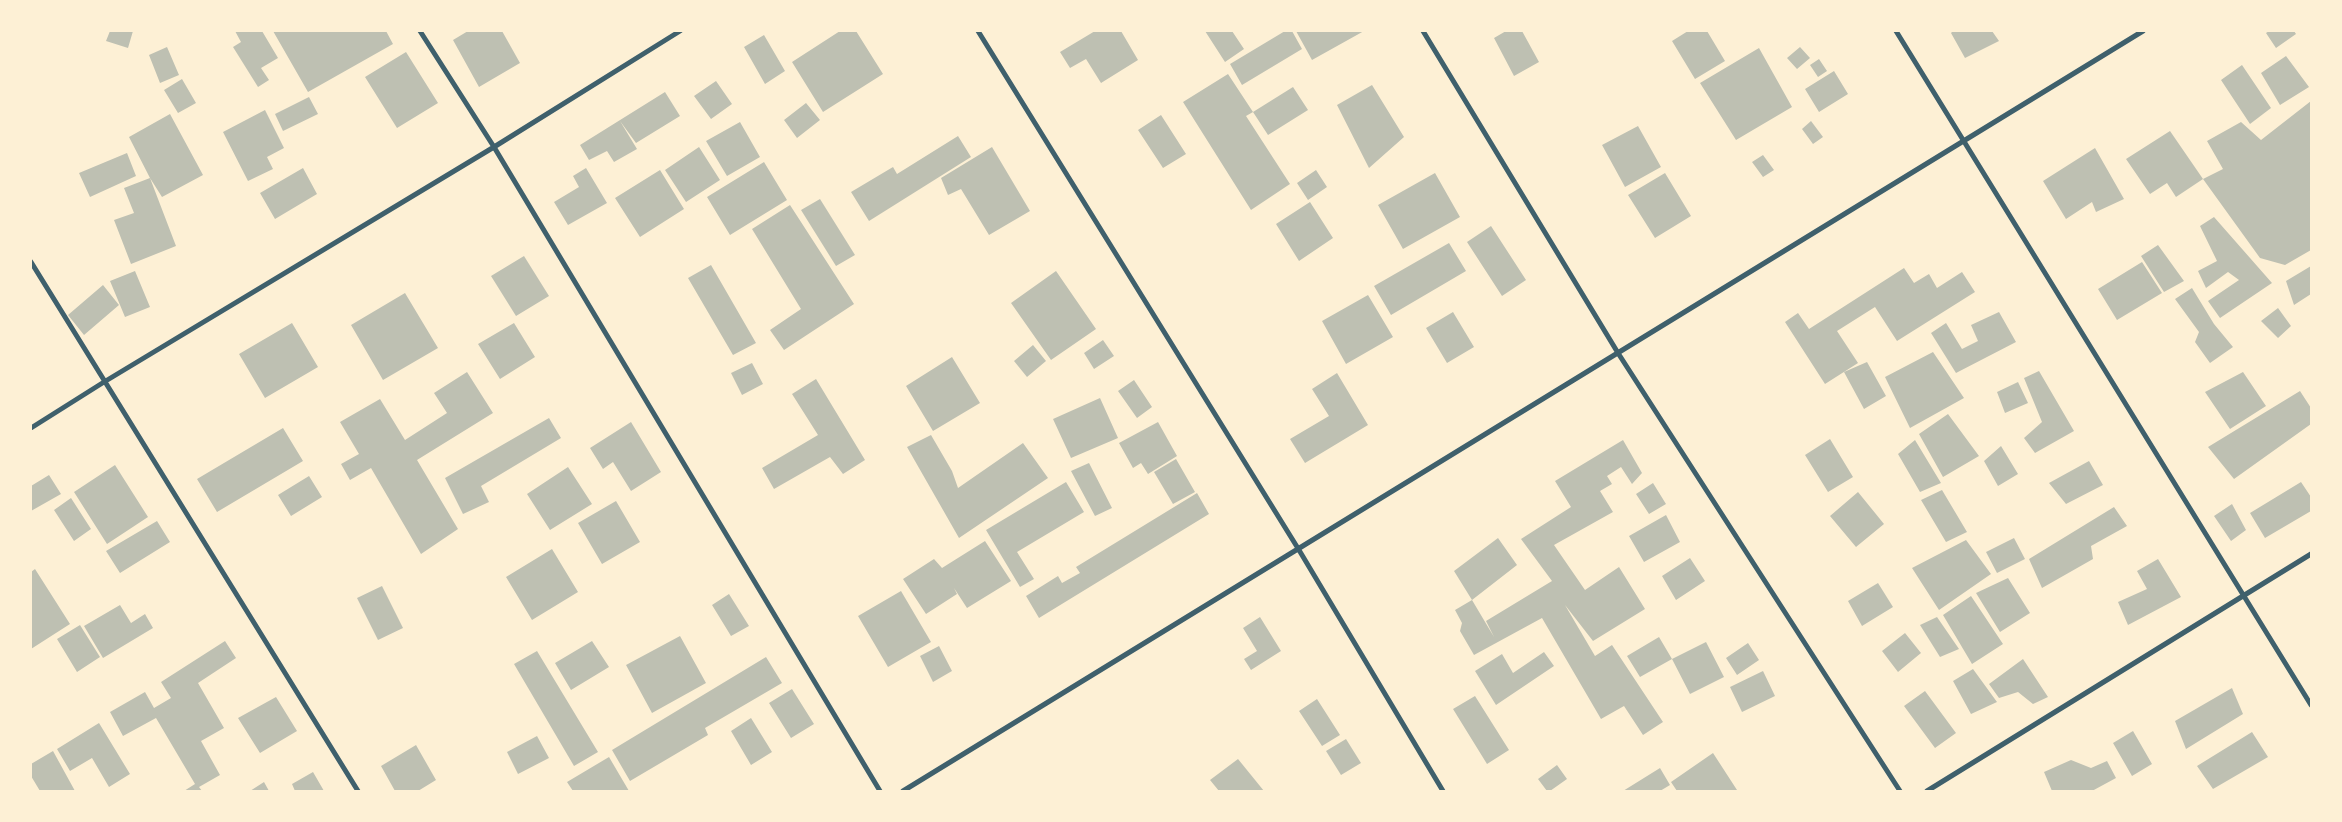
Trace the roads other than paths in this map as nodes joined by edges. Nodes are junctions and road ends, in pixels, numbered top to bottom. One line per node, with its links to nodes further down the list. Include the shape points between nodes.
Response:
1 (420, 31): 8 (street)
2 (680, 31): 8 (street)
3 (978, 31): 13 (street)
4 (1422, 31): 10 (street)
5 (1896, 31): 7 (street)
6 (2143, 31): 7 (street)
7 (1964, 142): 10 (street); 15 (street)
8 (494, 147): 11 (street); 18 (street)
9 (31, 262): 11 (street)
10 (1618, 353): 13 (street); 21 (street)
11 (104, 382): 12 (street); 17 (street)
12 (31, 428)
13 (1299, 550): 19 (street); 20 (street)
14 (2311, 554): 15 (street)
15 (2244, 595): 16 (street); 22 (street)
16 (2311, 705)
17 (358, 791)
18 (880, 791)
19 (903, 791)
20 (1443, 791)
21 (1900, 791)
22 (1927, 791)

